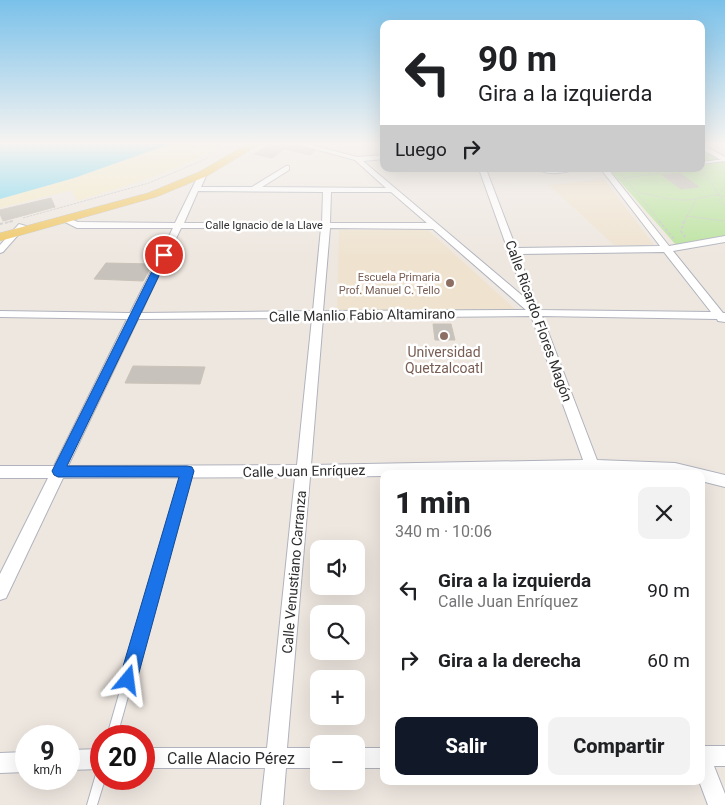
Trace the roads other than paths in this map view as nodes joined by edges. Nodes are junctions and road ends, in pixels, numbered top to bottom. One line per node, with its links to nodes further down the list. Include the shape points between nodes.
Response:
1 (177, 181): 16 (main road)
2 (187, 181): 12 (main road, via 152,195)
3 (200, 181): 8 (street)
4 (267, 181): 9 (street)
5 (382, 181): 11 (street)
6 (486, 181): 22 (street, Calle Ricardo Flores Magón)
7 (613, 181): 20 (street)
8 (197, 189): 9 (street); 13 (street)
9 (254, 189): 10 (street)
10 (327, 189): 11 (street); 14 (street, Calle Venustiano Carranza)
11 (394, 190): 15 (street)
12 (65, 220): 13 (street, Calle Ignacio de la Llave, via 77,225); 16 (main road)
13 (179, 225): 14 (street, Calle Ignacio de la Llave); 25 (street)
14 (326, 225): 15 (street, Calle Ignacio de la Llave); 26 (street, Calle Venustiano Carranza)
15 (435, 226): 24 (street)
16 (19, 230): 17 (main road); 18 (main road); 21 (street)
17 (0, 232)
18 (0, 237)
19 (725, 239): 20 (street)
20 (668, 249): 22 (street); 27 (street)
21 (0, 250)
22 (514, 252): 24 (street, Calle Ricardo Flores Magón)
23 (0, 314): 25 (street, Calle Manlio Fabio Altamirano)
24 (536, 314): 26 (street, Calle Manlio Fabio Altamirano); 27 (street, Calle Manlio Fabio Altamirano); 28 (street, Calle Ricardo Flores Magón)
25 (135, 316): 26 (street, Calle Manlio Fabio Altamirano); 30 (street)
26 (316, 316): 32 (street, Calle Venustiano Carranza)
27 (723, 318)
28 (594, 470): 29 (street, Calle Juan Enríquez)
29 (680, 470)
30 (58, 471): 31 (street, Calle Juan Enríquez); 34 (street, Calle Juan Enríquez); 37 (street)
31 (187, 471): 32 (street, Calle Juan Enríquez); 38 (lane)
32 (303, 471): 33 (street, Calle Juan Enríquez); 42 (street, Calle Venustiano Carranza)
33 (380, 471)
34 (0, 472)
35 (705, 476): 36 (street)
36 (725, 481)
37 (0, 592)
38 (115, 725)
39 (705, 756): 40 (street)
40 (725, 756)
41 (155, 758): 42 (street, Calle Alacio Pérez)
42 (276, 758): 43 (street, Calle Alacio Pérez); 51 (street, Calle Venustiano Carranza)
43 (310, 758)
44 (365, 758): 45 (street)
45 (380, 758)
46 (15, 762): 47 (street)
47 (0, 763)
48 (705, 771): 52 (street)
49 (96, 790): 50 (lane)
50 (92, 805)
51 (272, 805)
52 (718, 805)

